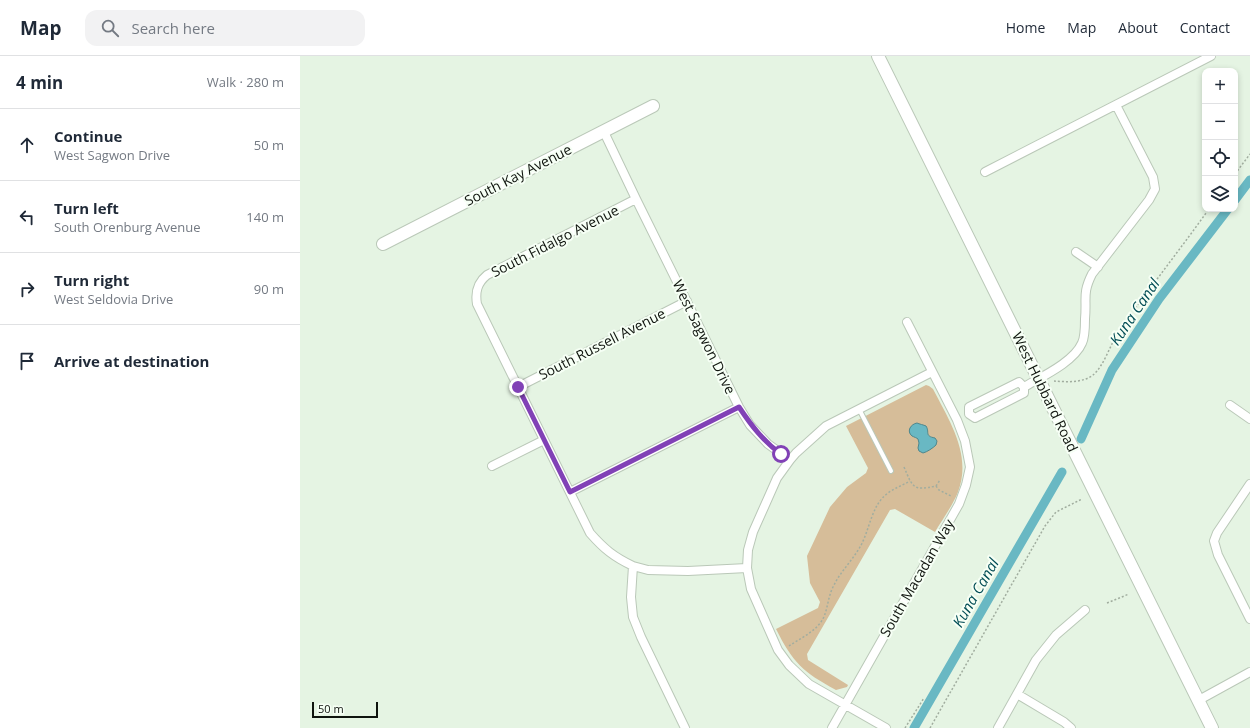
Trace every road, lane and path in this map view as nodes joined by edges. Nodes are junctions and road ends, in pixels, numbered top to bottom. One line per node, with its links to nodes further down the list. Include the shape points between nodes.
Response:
1 (878, 56): 17 (street, West Hubbard Road)
2 (1211, 56): 3 (street)
3 (1116, 105): 8 (street); 13 (street, via 1153,177 1155,189)
4 (653, 106): 5 (street, South Kay Avenue)
5 (604, 132): 9 (street, West Sagwon Drive); 11 (street, South Kay Avenue)
6 (1250, 154): 7 (path)
7 (1238, 170)
8 (986, 172)
9 (636, 199): 14 (street, West Sagwon Drive); 20 (street, South Fidalgo Avenue, via 481,280 477,287 477,304)
10 (1207, 212): 18 (path, via 1118,333 1094,374 1076,381)
11 (383, 244)
12 (1076, 252): 13 (street)
13 (1098, 267): 17 (street, via 1085,293 1082,343 1072,356)
14 (686, 301): 20 (street, South Russell Avenue); 22 (street, West Sagwon Drive)
15 (907, 322): 16 (street, South Macadan Way)
16 (932, 372): 23 (street); 26 (street, South Macadan Way)
17 (1038, 378): 19 (street); 49 (street, West Hubbard Road)
18 (1054, 381)
19 (1024, 386): 24 (street, via 1024,393 975,418); 24 (street, via 1019,382 969,407)
20 (518, 387): 27 (street)
21 (1230, 405): 25 (street)
22 (739, 407): 28 (street, West Sagwon Drive, via 750,425 768,444); 36 (street)
23 (859, 409): 28 (street, via 826,426); 31 (lane)
24 (969, 414): 26 (street)
25 (1250, 419)
26 (957, 420): 50 (street, South Macadan Way, via 965,441 970,468 959,504)
27 (544, 440): 29 (street); 36 (street)
28 (790, 460): 40 (street, via 777,478 753,532)
29 (492, 466)
30 (904, 467): 33 (path)
31 (891, 471)
32 (940, 480): 35 (path)
33 (910, 482): 35 (path, via 920,489); 45 (path, via 888,493 881,501 861,546 832,588 820,622 812,631)
34 (1250, 484): 44 (street, via 1214,541 1218,555)
35 (936, 486): 37 (path)
36 (570, 492): 39 (street, via 590,533 601,546)
37 (951, 496)
38 (1082, 499): 55 (path, via 1056,512 1045,526)
39 (633, 566): 40 (street, via 648,570 688,571); 51 (street, via 630,597 633,617)
40 (747, 568): 50 (street, via 751,589 778,650 809,684)
41 (1129, 594): 42 (path)
42 (1107, 604)
43 (1085, 610): 47 (street, via 1046,647)
44 (1250, 619)
45 (789, 646)
46 (1250, 672): 49 (street)
47 (1017, 694): 56 (street); 57 (street)
48 (924, 698): 54 (path)
49 (1199, 700): 58 (street, West Hubbard Road)
50 (845, 704): 52 (street, South Macadan Way); 53 (street)
51 (685, 728)
52 (832, 728)
53 (886, 728)
54 (906, 728)
55 (930, 728)
56 (998, 728)
57 (1071, 728)
58 (1212, 728)

